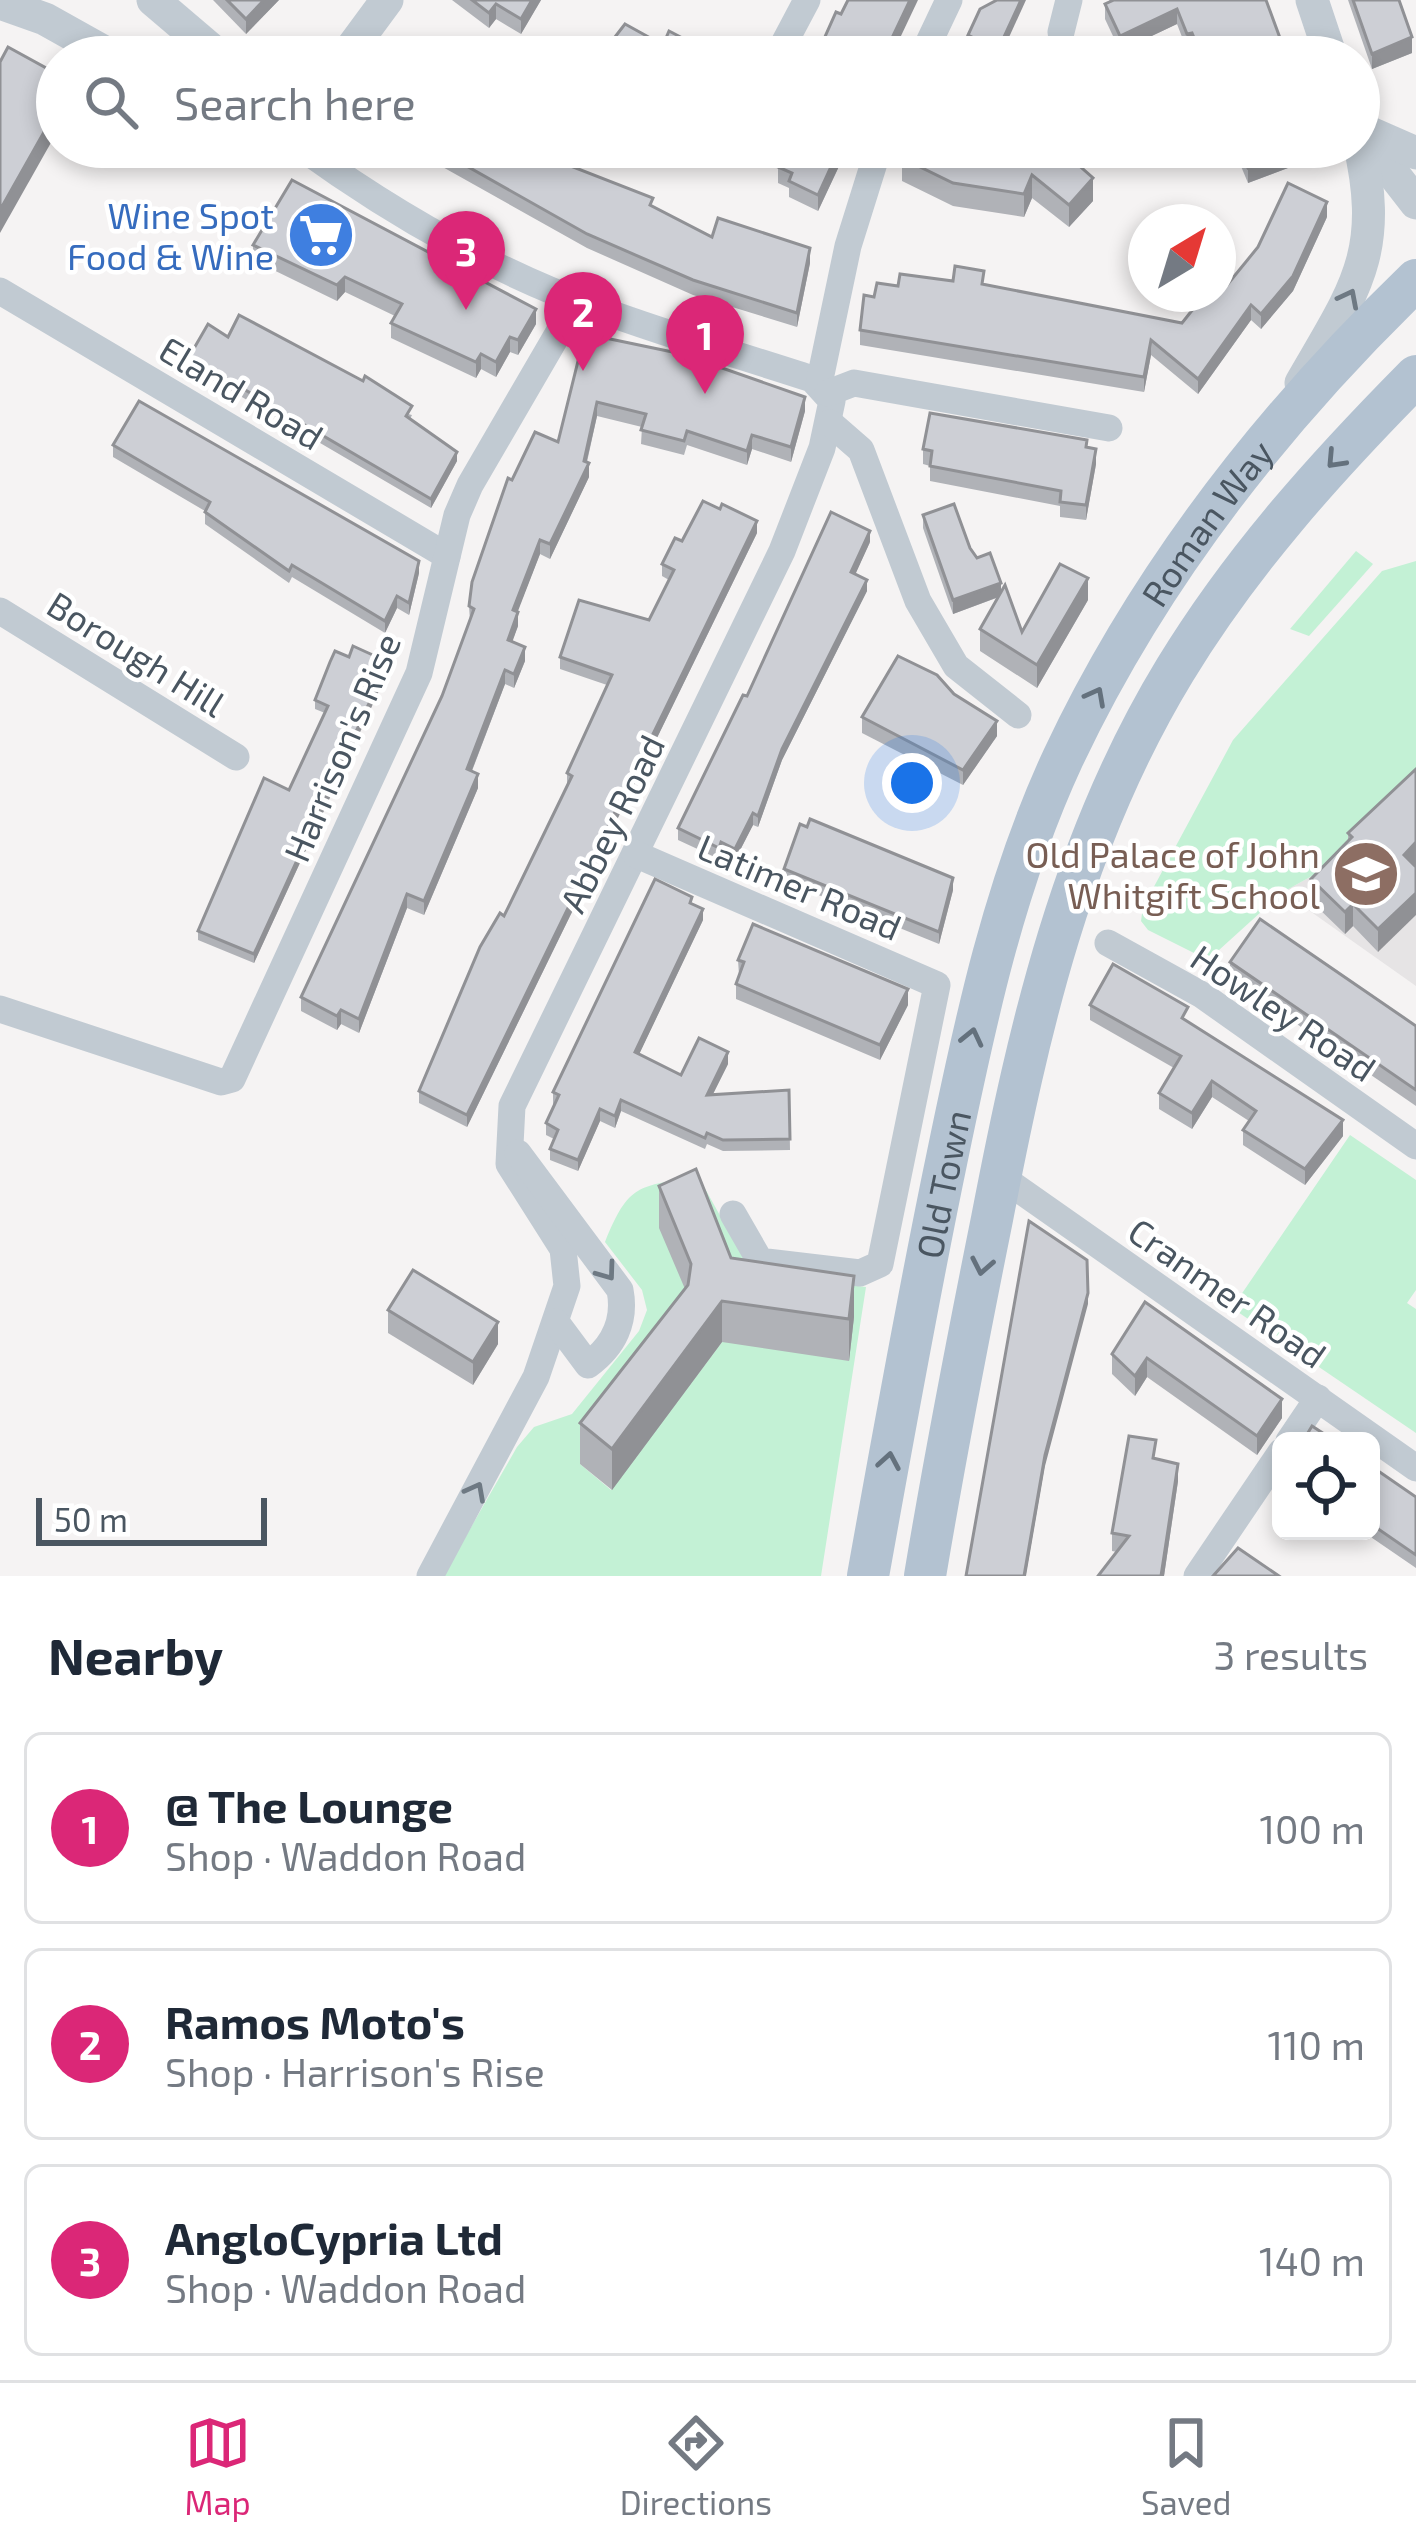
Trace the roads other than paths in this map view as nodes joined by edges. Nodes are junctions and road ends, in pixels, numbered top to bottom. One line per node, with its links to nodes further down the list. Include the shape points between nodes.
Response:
1 (153, 0): 10 (street)
2 (386, 0): 11 (street)
3 (807, 0): 12 (street)
4 (949, 0): 13 (street)
5 (1069, 0): 8 (street)
6 (1312, 0): 14 (street)
7 (0, 2): 9 (street)
8 (1061, 32)
9 (75, 36)
10 (195, 36)
11 (360, 36)
12 (788, 36)
13 (932, 36)
14 (1324, 36)
15 (1380, 137): 16 (street)
16 (1416, 153)
17 (1380, 155): 21 (street)
18 (334, 168): 24 (street, via 446,238)
19 (872, 168): 26 (street, via 848,246)
20 (1364, 168): 29 (street, one-way to 20, via 1364,264 1371,202)
21 (1416, 202)
22 (1416, 280): 29 (main road, Roman Way)
23 (0, 291): 30 (street, Eland Road)
24 (577, 301): 26 (street); 30 (street, Harrison's Rise, via 470,485)
25 (1416, 376): 35 (main road, Roman Way, one-way to 35, via 1245,564 1164,689)
26 (824, 388): 27 (street); 28 (street, via 854,382)
27 (830, 423): 32 (street, via 861,450 918,601 956,666); 36 (street, Abbey Road, via 782,551)
28 (1109, 428)
29 (1269, 436): 34 (main road, Roman Way, one-way to 29, via 1149,600)
30 (446, 556): 38 (street, Harrison's Rise, via 419,673 232,1079 221,1082)
31 (0, 611): 33 (street, Borough Hill)
32 (1018, 715)
33 (236, 757)
34 (1045, 801): 49 (main road, Old Town, one-way to 34, via 972,1037)
35 (1095, 828): 41 (main road, Old Town, via 1050,956)
36 (635, 854): 39 (street, Abbey Road, via 512,1106); 42 (street, Latimer Road, via 937,985 880,1264 860,1273 760,1261)
37 (1108, 943): 40 (street, Howley Road, via 1202,995)
38 (0, 1010)
39 (511, 1146): 43 (street, Abbey Road, via 509,1164 562,1249 567,1286); 43 (street, one-way to 43, via 620,1290 618,1331 588,1365)
40 (1416, 1146)
41 (1000, 1176): 44 (street, Cranmer Road); 50 (main road, Old Town, one-way to 50)
42 (733, 1214)
43 (556, 1322): 48 (street, one-way to 43, via 522,1406)
44 (1318, 1399): 45 (street); 47 (street, Cranmer Road)
45 (1294, 1432)
46 (1272, 1465): 51 (street)
47 (1416, 1468)
48 (430, 1576)
49 (868, 1576)
50 (926, 1576)
51 (1197, 1576)

